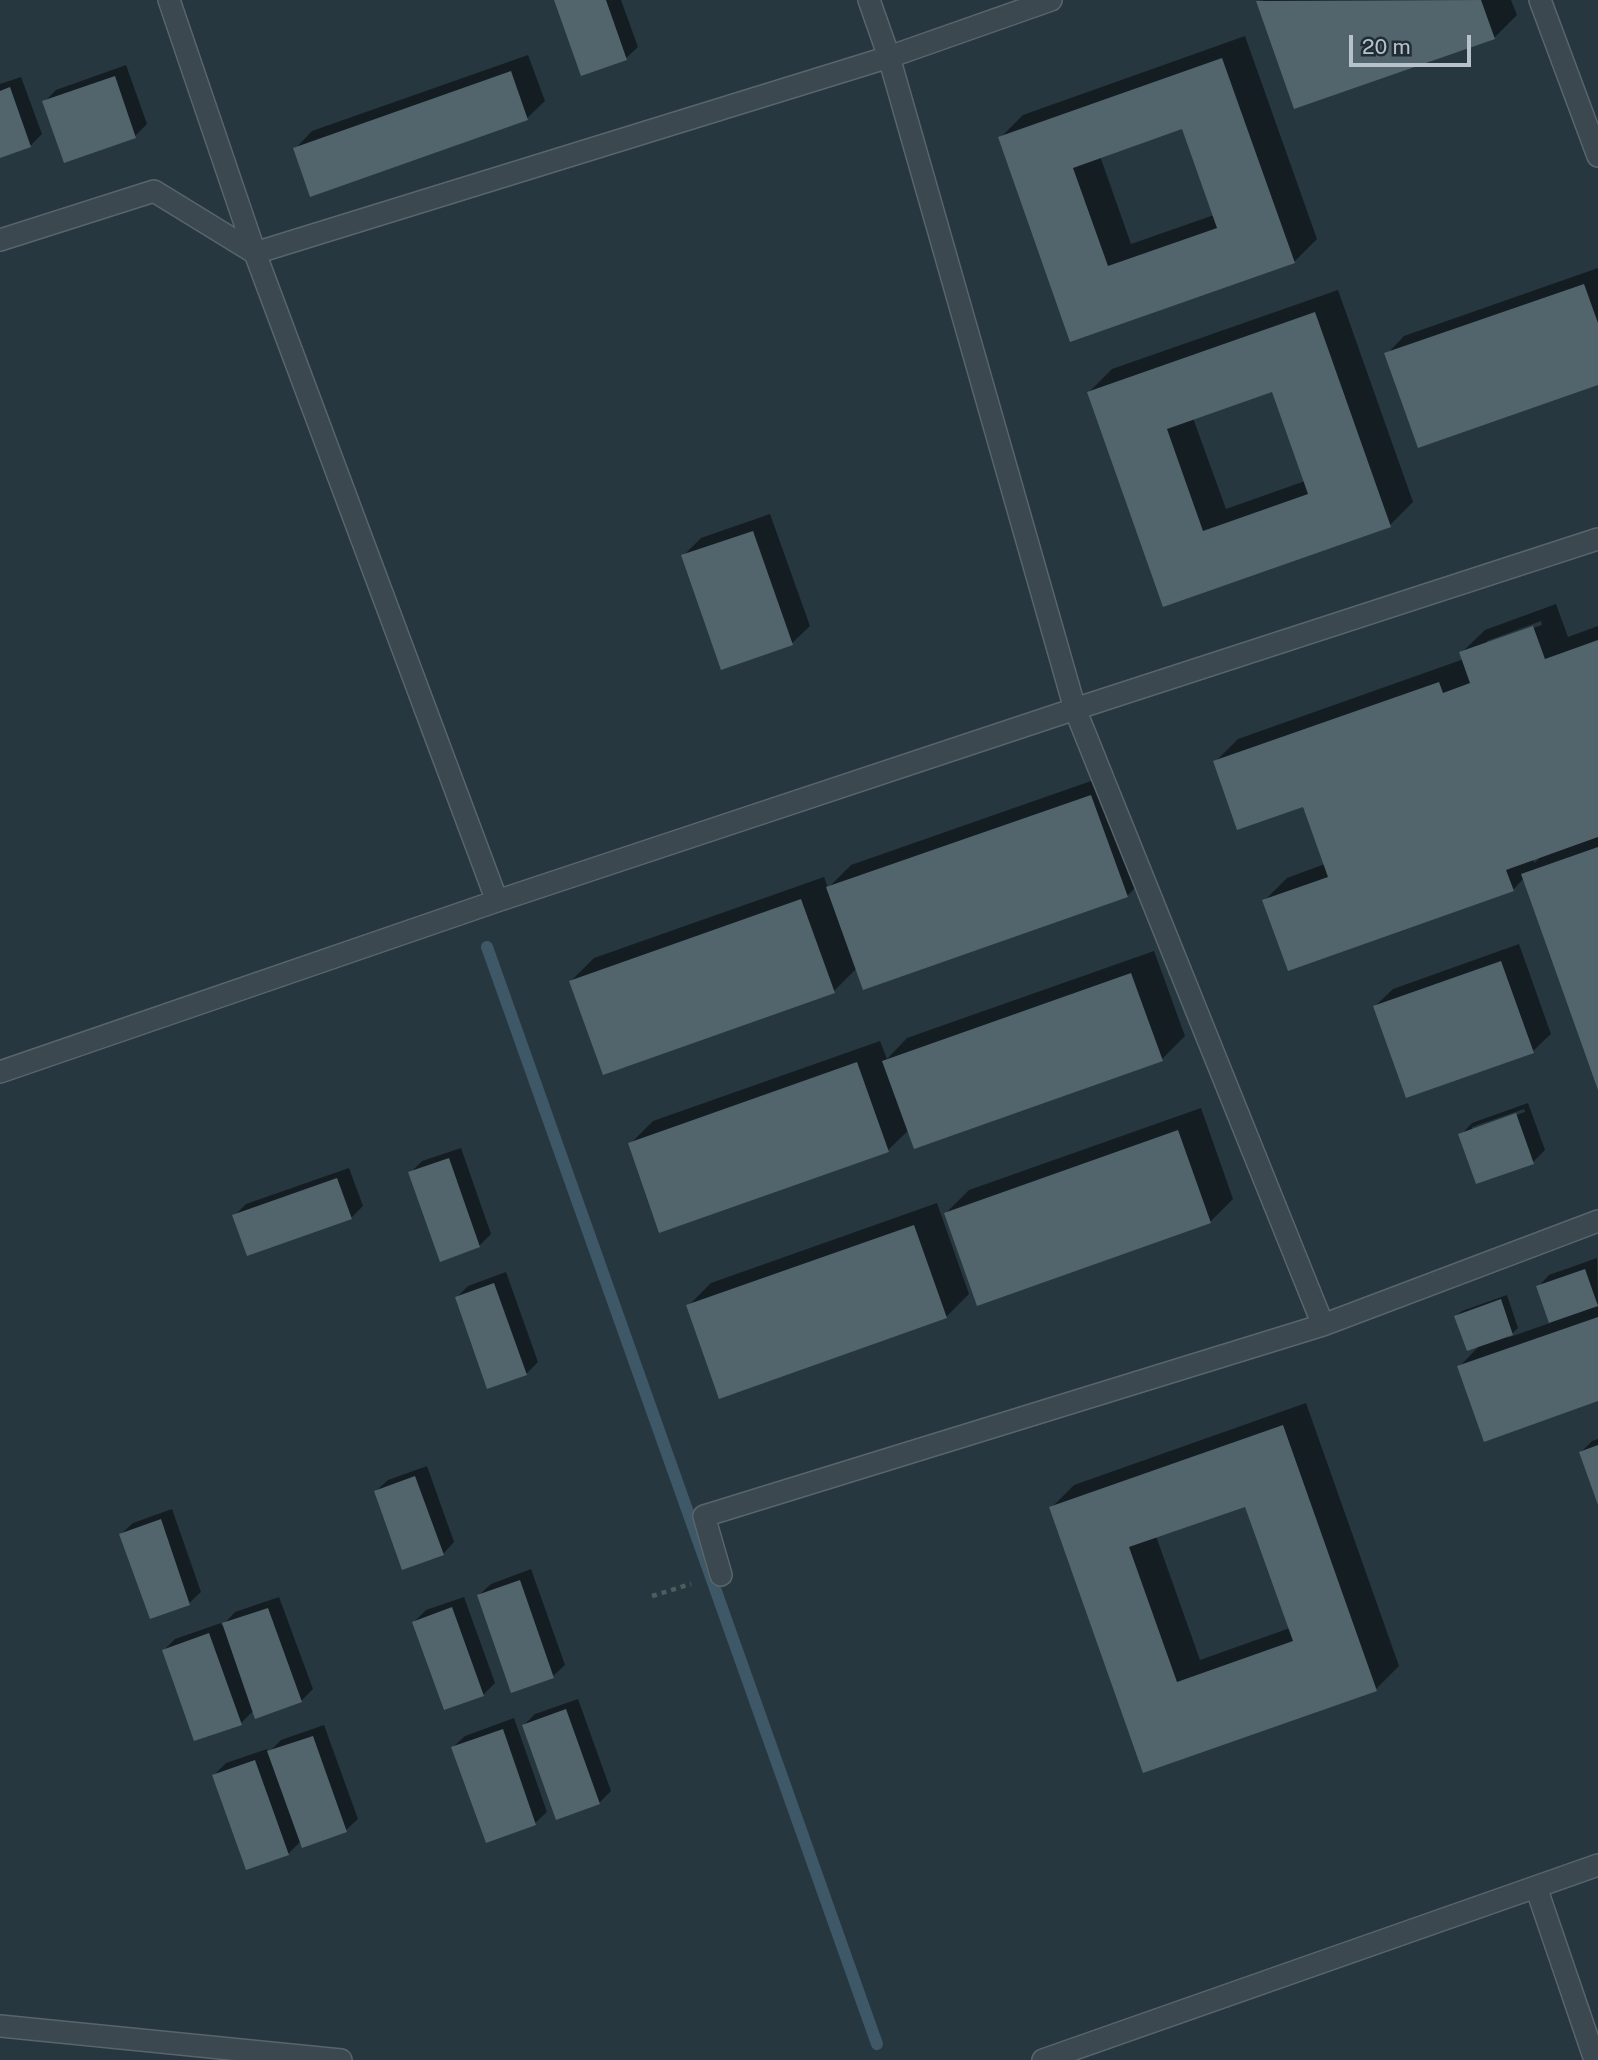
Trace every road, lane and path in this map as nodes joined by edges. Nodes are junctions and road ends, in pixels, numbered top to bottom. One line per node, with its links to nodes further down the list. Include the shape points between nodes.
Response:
1 (169, 0): 8 (lane)
2 (869, 0): 5 (lane)
3 (1051, 0): 5 (lane)
4 (1540, 0): 6 (lane)
5 (889, 57): 8 (lane); 10 (lane)
6 (1598, 156)
7 (0, 240): 8 (lane, via 154,191)
8 (255, 253): 11 (lane)
9 (1598, 539): 10 (lane)
10 (1075, 709): 11 (lane); 14 (lane)
11 (497, 901): 12 (lane)
12 (0, 1072)
13 (1598, 1221): 14 (lane)
14 (1323, 1325): 15 (lane, via 704,1516)
15 (721, 1575): 16 (path)
16 (652, 1596)
17 (1598, 1865): 18 (lane)
18 (1536, 1887): 22 (lane); 23 (lane)
19 (0, 2026): 20 (lane)
20 (207, 2053): 21 (lane)
21 (341, 2060)
22 (1043, 2060)
23 (1595, 2060)

